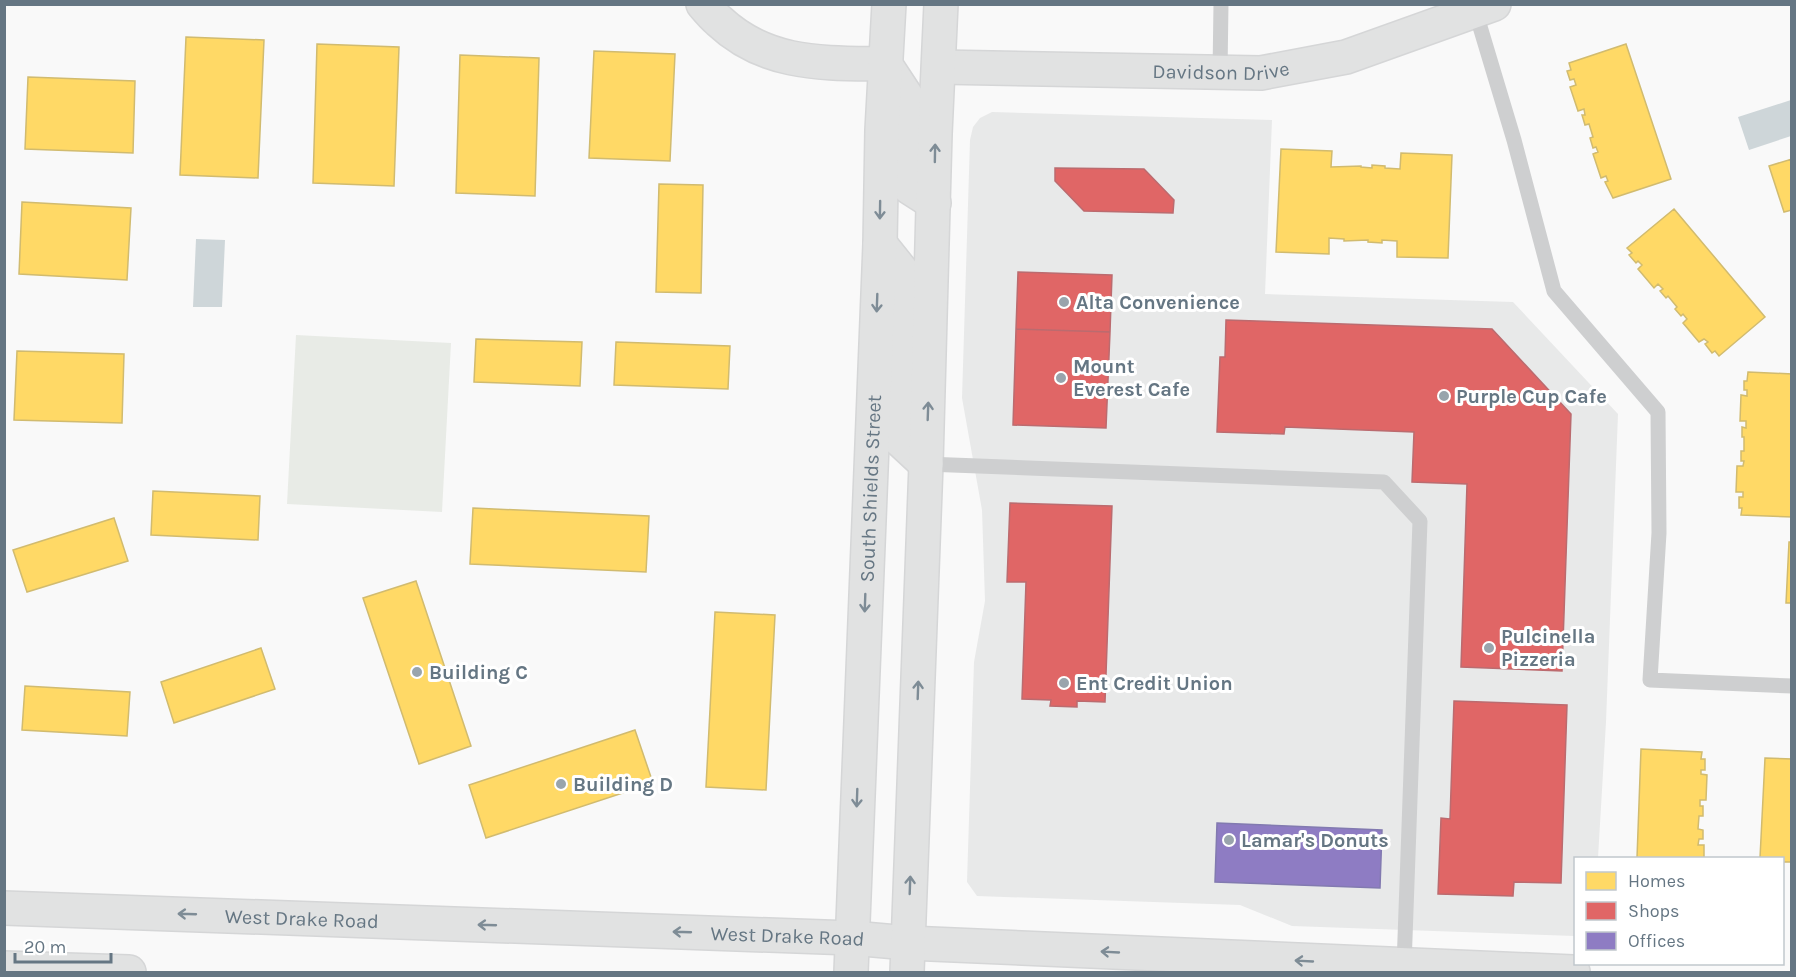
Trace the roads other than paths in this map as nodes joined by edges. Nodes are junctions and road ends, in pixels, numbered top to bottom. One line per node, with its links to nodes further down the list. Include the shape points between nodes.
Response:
1 (703, 4): 7 (main road, via 746,41 776,55 808,62)
2 (889, 4): 7 (main road, South Shields Street)
3 (918, 4): 8 (main road, via 919,48)
4 (941, 4): 8 (main road)
5 (1221, 4): 9 (lane)
6 (1485, 7): 9 (main road, Davidson Drive, via 1346,57 1262,73); 13 (lane, via 1514,140 1554,291 1658,412 1659,533 1650,680)
7 (885, 64): 10 (main road, via 908,99 909,187); 11 (main road, South Shields Street, one-way to 11)
8 (939, 67): 9 (main road, Davidson Drive); 10 (main road, one-way to 8)
9 (1220, 72)
10 (934, 202): 12 (main road, one-way to 10)
11 (880, 244): 12 (main road, via 904,274 899,439); 15 (main road, South Shields Street, one-way to 15)
12 (926, 464): 16 (main road, one-way to 12); 18 (lane, via 1384,482 1420,521)
13 (1791, 686)
14 (4, 908): 15 (main road, West Drake Road, one-way to 14)
15 (852, 938): 16 (main road, West Drake Road); 20 (main road, South Shields Street)
16 (908, 958): 18 (main road, West Drake Road, one-way to 16)
17 (4, 968): 19 (main road)
18 (1400, 969): 21 (main road, West Drake Road)
19 (129, 972)
20 (851, 972)
21 (1573, 972)

